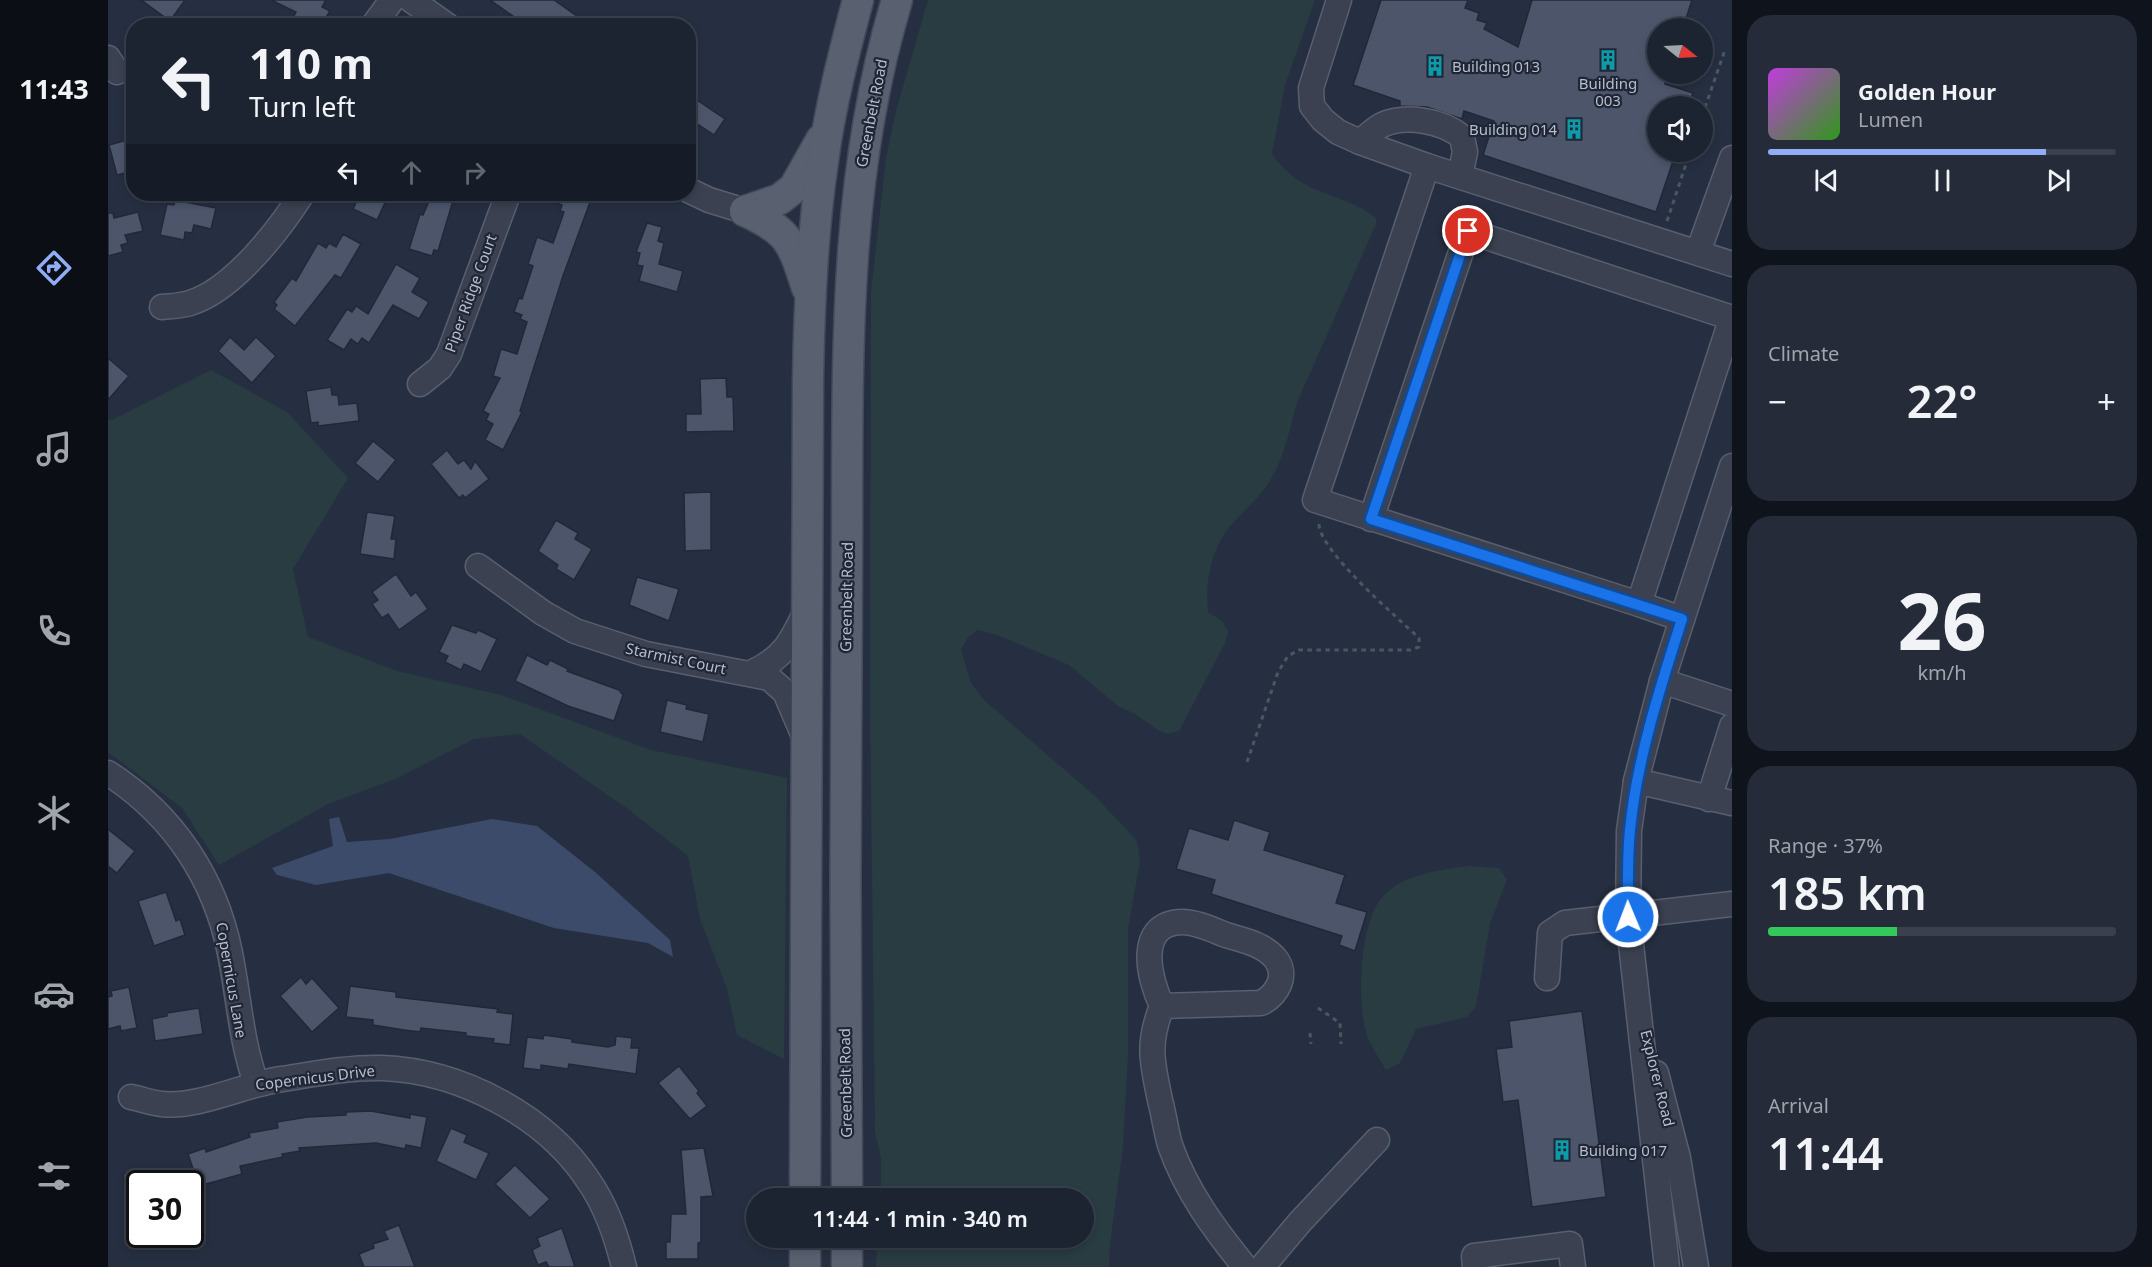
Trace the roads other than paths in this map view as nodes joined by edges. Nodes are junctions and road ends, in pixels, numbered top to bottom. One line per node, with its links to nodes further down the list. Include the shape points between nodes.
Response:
1 (392, 0): 6 (street)
2 (411, 0): 7 (street)
3 (858, 0): 8 (main road)
4 (897, 0): 27 (main road, Greenbelt Road, via 869,114 854,220 849,288)
5 (1339, 0): 9 (street, via 1311,88 1312,106 1338,132)
6 (379, 18)
7 (437, 18)
8 (829, 127): 17 (main road, via 794,188 780,199); 20 (main road, via 822,162)
9 (1360, 142): 11 (street); 12 (street, via 1381,126 1402,120 1446,128 1462,137 1465,152)
10 (1732, 158): 16 (street)
11 (1428, 166): 12 (street); 25 (street, via 1317,510)
12 (1460, 176): 18 (street)
13 (696, 194): 17 (street)
14 (297, 201): 21 (street, via 261,248 221,285 190,303)
15 (505, 201): 23 (street, Piper Ridge Court, via 449,354 440,368)
16 (1724, 209): 18 (street)
17 (745, 211): 20 (main road, via 772,223 788,237)
18 (1698, 252): 19 (street)
19 (1732, 264)
20 (810, 298): 28 (main road)
21 (162, 307)
22 (1732, 317): 25 (street, via 1468,231); 29 (street)
23 (420, 384)
24 (1732, 466): 31 (street, Explorer Road)
25 (1371, 519): 29 (street)
26 (478, 566): 32 (street, Starmist Court, via 575,631 646,654)
27 (847, 567): 28 (main road); 49 (main road, Greenbelt Road)
28 (807, 568): 30 (main road)
29 (1639, 604): 31 (street)
30 (807, 609): 32 (street, via 789,647 770,664); 36 (main road)
31 (1682, 619): 33 (street, Explorer Road)
32 (751, 673): 36 (street, Starmist Court, via 769,678 786,692)
33 (1662, 681): 34 (street); 38 (street, Explorer Road)
34 (1732, 704)
35 (1732, 726): 39 (street)
36 (807, 748): 48 (main road)
37 (108, 773): 45 (street, Copernicus Lane, via 162,817 206,878 223,921 240,1029)
38 (1636, 781): 39 (street); 41 (street, Explorer Road, via 1629,831)
39 (1721, 801)
40 (1732, 904): 41 (street)
41 (1628, 917): 42 (street, via 1565,923 1550,933); 43 (street, Explorer Road)
42 (1547, 978)
43 (1637, 995): 52 (street, Explorer Road, via 1678,1158); 53 (street, Explorer Road)
44 (1162, 1006): 44 (street, via 1261,1003 1277,991 1281,971 1276,959 1251,942 1194,925 1170,924 1157,933 1149,951 1151,975); 57 (street, via 1152,1030 1151,1050 1170,1145 1208,1220)
45 (256, 1083): 46 (street, Copernicus Drive, via 184,1103 162,1104); 54 (street, Copernicus Drive, via 381,1068 454,1082 489,1096 551,1139 580,1169 601,1203)
46 (131, 1097)
47 (1377, 1140): 58 (street)
48 (806, 1188)
49 (847, 1188)
50 (805, 1248): 55 (main road)
51 (847, 1248): 56 (main road)
52 (1695, 1260): 53 (street)
53 (1666, 1262)
54 (624, 1267)
55 (805, 1267)
56 (847, 1267)
57 (1245, 1267)
58 (1262, 1267)
59 (1475, 1267): 60 (street, via 1474,1256 1570,1244)
60 (1573, 1267)

